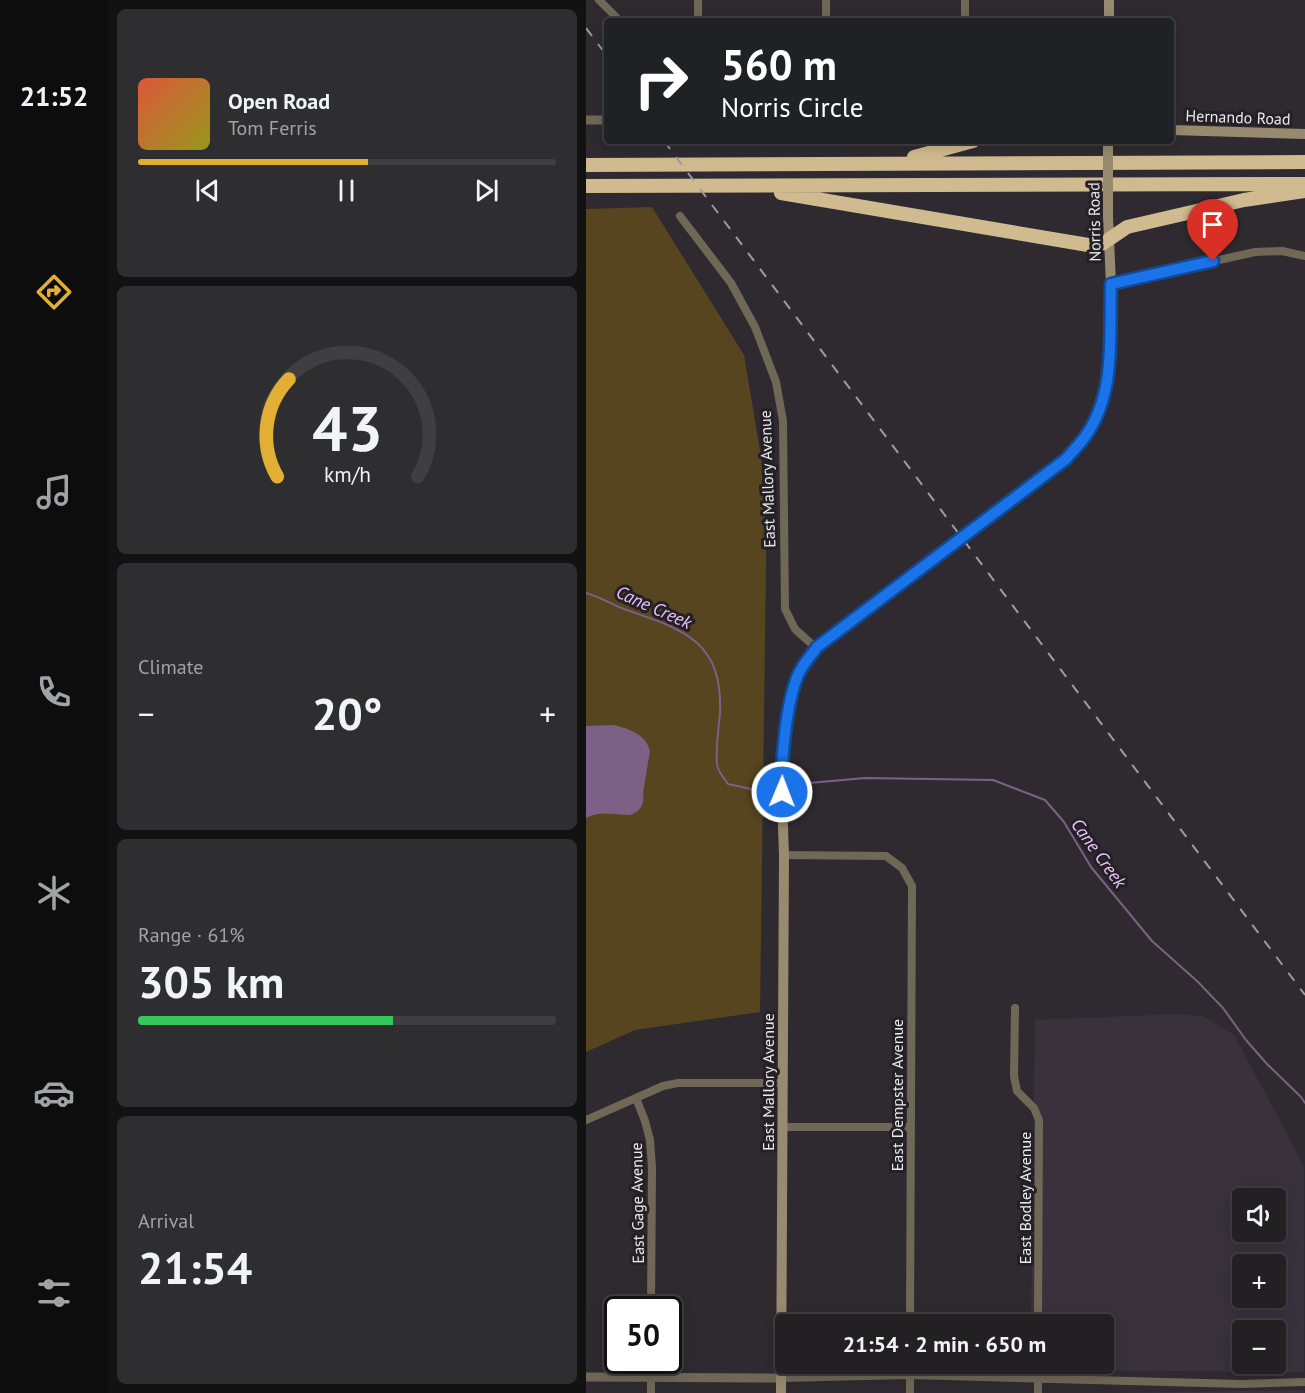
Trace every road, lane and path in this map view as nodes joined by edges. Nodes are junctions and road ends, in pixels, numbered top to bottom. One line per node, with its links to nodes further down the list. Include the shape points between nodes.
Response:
1 (599, 0): 6 (street)
2 (698, 0): 7 (street)
3 (826, 0): 8 (street)
4 (965, 0): 9 (street)
5 (1109, 0): 10 (main road)
6 (617, 18)
7 (698, 18)
8 (826, 18)
9 (964, 18)
10 (1109, 18)
11 (586, 120): 12 (street)
12 (604, 120)
13 (1174, 130): 14 (main road, Hernando Road)
14 (1304, 134)
15 (963, 144): 18 (highway)
16 (1108, 144): 25 (main road, Norris Road, bridge)
17 (1304, 162): 18 (highway)
18 (882, 163): 19 (highway)
19 (586, 165)
20 (1304, 184): 22 (highway)
21 (586, 186): 22 (highway)
22 (744, 186): 25 (highway, via 1094,246)
23 (1304, 191): 25 (highway, via 1244,200 1127,227)
24 (680, 216): 28 (street, East Mallory Avenue, via 731,283 755,327 776,382 783,421 785,609 795,628)
25 (1109, 239): 27 (main road, Norris Road)
26 (1304, 256): 27 (street, via 1282,250 1255,252)
27 (1111, 284): 28 (main road, Norris Road, via 1109,374 1102,404 1085,437 1066,459)
28 (816, 648): 29 (main road, Norris Road, via 798,674)
29 (781, 771): 30 (main road, East Mallory Avenue)
30 (784, 855): 32 (main road, East Mallory Avenue); 36 (street, East Dempster Avenue, via 886,856 902,868 912,886)
31 (1015, 1008): 39 (street, East Bodley Avenue, via 1017,1091 1034,1108 1039,1120)
32 (783, 1083): 33 (street, via 678,1083); 35 (main road, East Mallory Avenue)
33 (636, 1098): 34 (street); 37 (street, East Gage Avenue, via 650,1140)
34 (586, 1120)
35 (783, 1127): 36 (street); 44 (main road, East Mallory Avenue)
36 (910, 1127): 38 (street, East Dempster Avenue)
37 (651, 1296)
38 (910, 1314)
39 (1038, 1314)
40 (1038, 1374): 45 (street)
41 (910, 1375): 44 (street); 45 (street); 49 (street)
42 (586, 1377): 43 (street)
43 (651, 1377): 44 (street); 47 (street)
44 (781, 1378): 48 (main road, East Mallory Avenue)
45 (1038, 1378): 46 (street); 50 (street)
46 (1304, 1382)
47 (651, 1393)
48 (781, 1393)
49 (910, 1393)
50 (1038, 1393)

